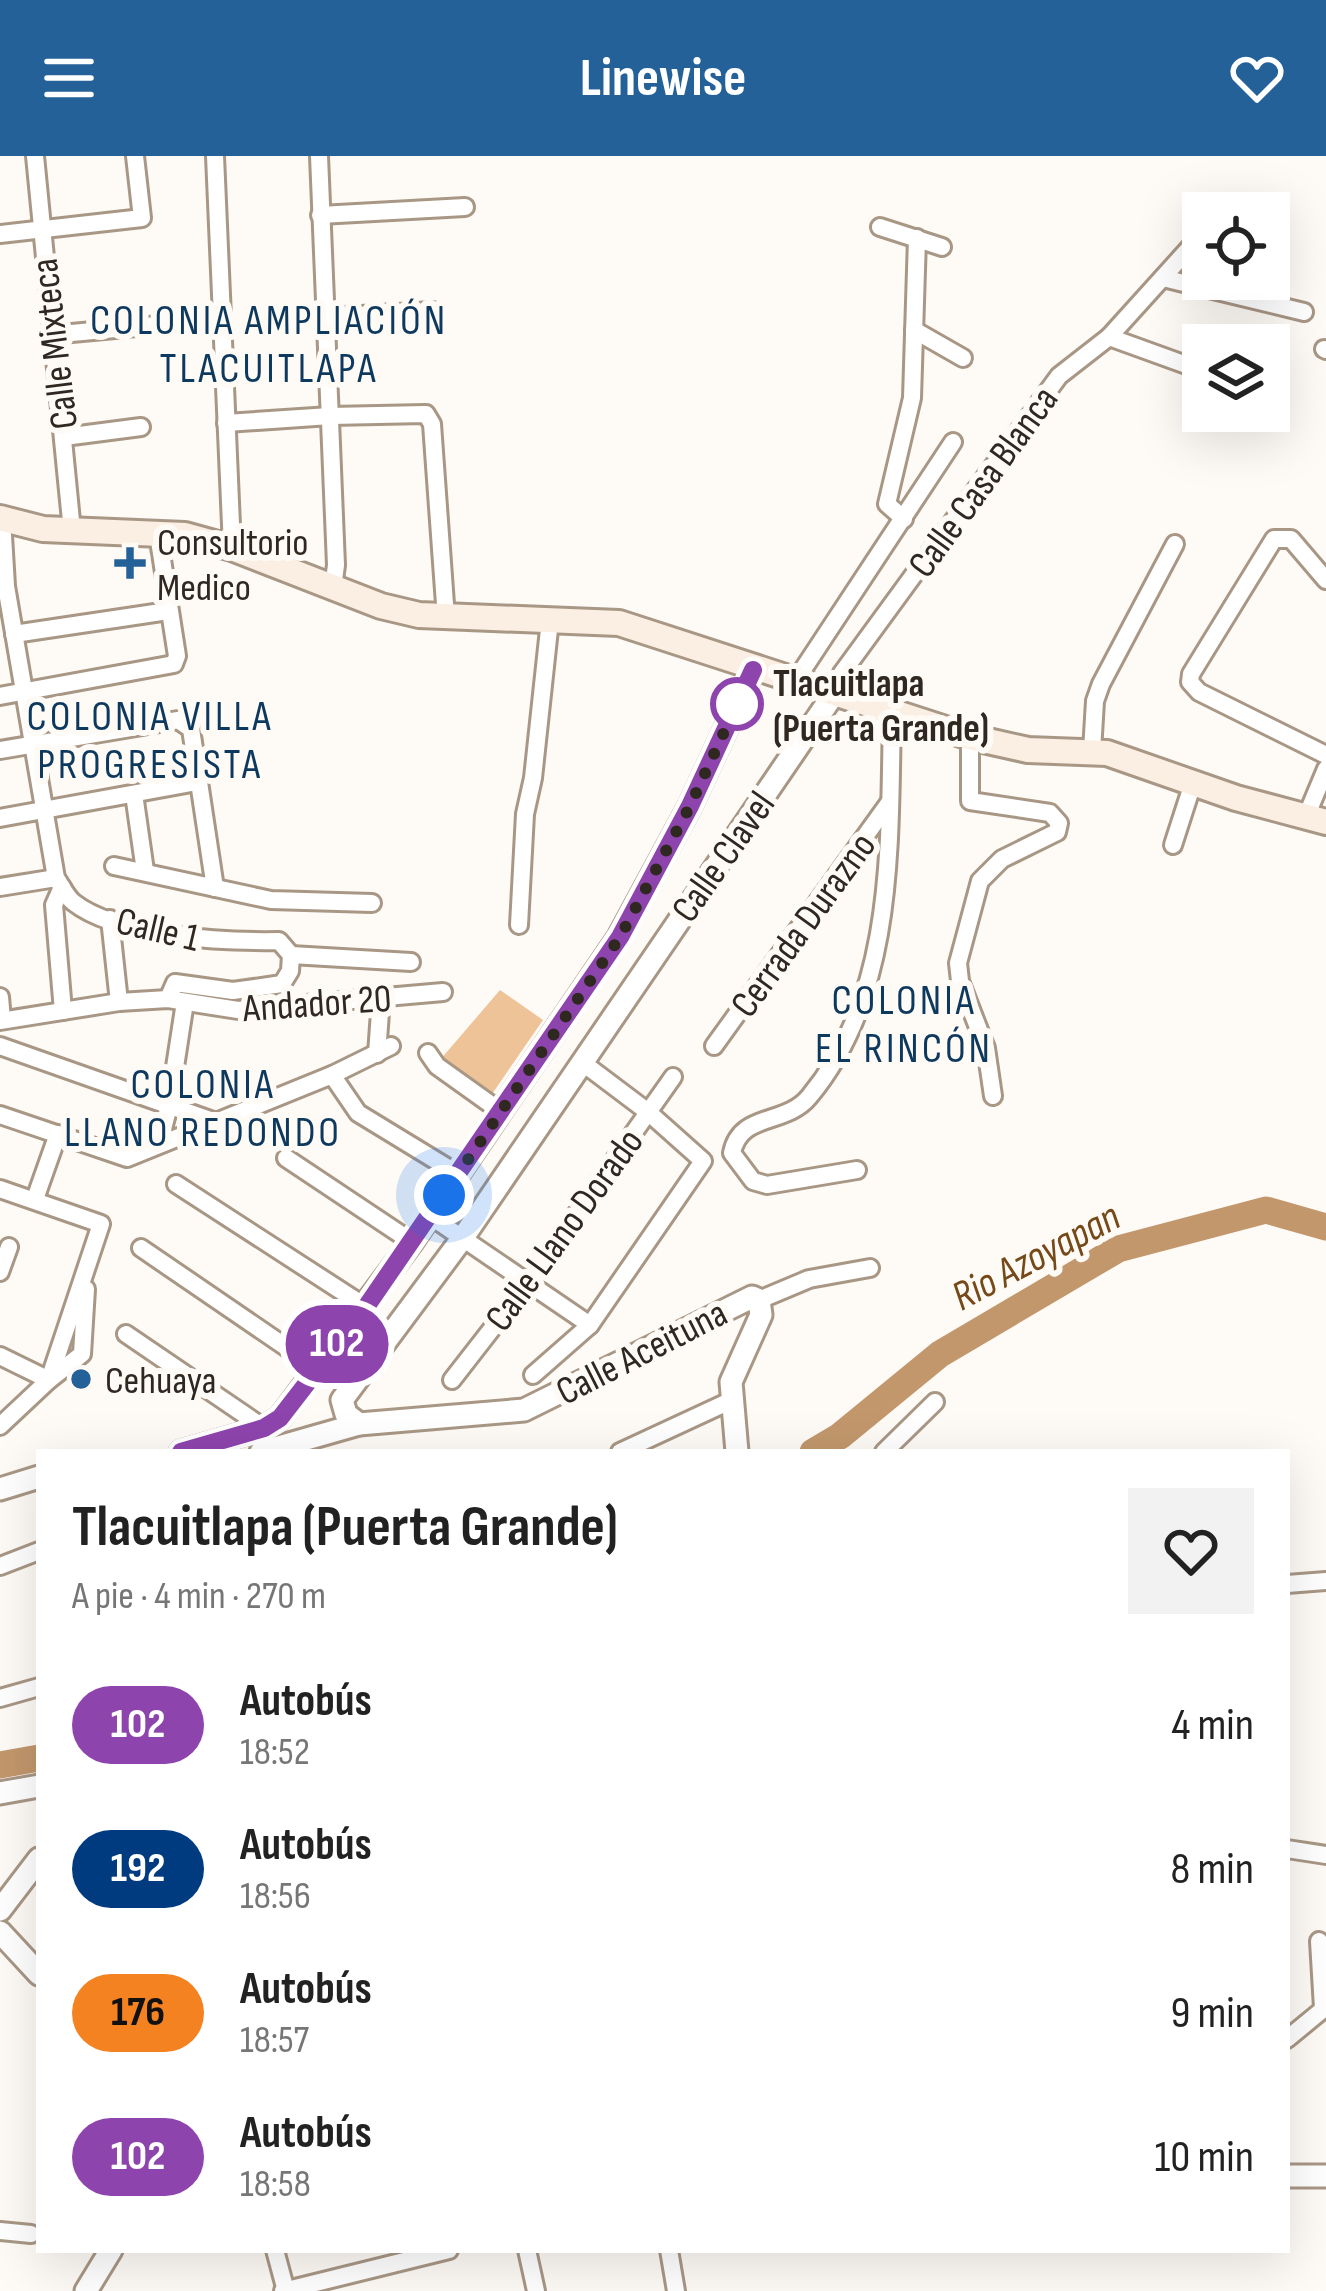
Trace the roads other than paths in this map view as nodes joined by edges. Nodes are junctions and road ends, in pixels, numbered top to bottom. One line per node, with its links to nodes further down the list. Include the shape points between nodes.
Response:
1 (35, 156): 8 (street, Calle Mixteca)
2 (135, 156): 8 (street, via 142,218)
3 (215, 156): 17 (street)
4 (319, 156): 6 (street)
5 (465, 207): 6 (street)
6 (320, 214): 16 (street)
7 (880, 226): 10 (street)
8 (40, 232): 9 (street); 19 (street, Calle Mixteca)
9 (0, 235)
10 (917, 238): 11 (street); 18 (street)
11 (942, 247)
12 (1182, 257): 13 (street, Calle Casa Blanca)
13 (1163, 278): 15 (street); 20 (street, Calle Casa Blanca)
14 (434, 311): 16 (street)
15 (1304, 312)
16 (325, 317): 23 (street)
17 (223, 319): 19 (street); 24 (street)
18 (914, 330): 21 (street); 29 (street, via 912,398 887,504)
19 (50, 335): 26 (street, Calle Mixteca)
20 (1109, 337): 22 (street); 44 (street, Calle Casa Blanca, via 1059,376)
21 (963, 358)
22 (1182, 363)
23 (330, 416): 24 (street); 36 (street); 38 (street, via 420,413 432,424)
24 (226, 424): 33 (street)
25 (142, 427): 26 (street)
26 (64, 437): 30 (street, Calle Mixteca)
27 (953, 442): 29 (street)
28 (1, 518): 30 (main road); 35 (street)
29 (904, 519): 42 (street)
30 (72, 532): 31 (main road)
31 (158, 534): 33 (main road); 37 (street)
32 (1175, 544): 50 (street, via 1101,684)
33 (232, 548): 36 (main road)
34 (1326, 580): 51 (street, via 1291,539 1274,539 1190,682)
35 (3, 587): 40 (street)
36 (333, 588): 38 (main road)
37 (168, 611): 40 (street); 43 (street, via 174,664)
38 (446, 618): 39 (main road)
39 (550, 620): 41 (main road, via 620,623); 68 (street)
40 (14, 634): 43 (street)
41 (753, 670): 42 (main road); 69 (street)
42 (794, 683): 44 (main road)
43 (24, 692): 45 (street); 48 (street)
44 (833, 695): 46 (main road); 71 (street, Calle Clavel)
45 (0, 696)
46 (892, 714): 47 (main road); 56 (street)
47 (970, 737): 50 (main road, via 1028,750); 86 (street, via 970,801 1050,813 1059,823 1057,832 980,880 958,963)
48 (33, 743): 49 (street); 53 (street, via 178,720 191,729); 57 (street)
49 (0, 750)
50 (1092, 751): 54 (main road)
51 (1326, 754)
52 (1326, 770): 59 (street)
53 (197, 782): 55 (street); 65 (street)
54 (1193, 783): 59 (main road); 60 (street)
55 (134, 794): 57 (street); 62 (street)
56 (890, 802): 81 (street, Cerrada Durazno); 95 (street, via 870,987 854,1027 808,1098 790,1113 746,1125 731,1153 753,1181 767,1185)
57 (44, 810): 58 (street); 63 (street)
58 (0, 818)
59 (1316, 819)
60 (1173, 845)
61 (114, 866): 62 (street)
62 (145, 871): 65 (street)
63 (59, 883): 64 (street); 67 (street, Calle 1, via 73,902); 78 (street)
64 (0, 886)
65 (215, 888): 66 (street, via 271,900)
66 (372, 903)
67 (110, 919): 70 (street, Calle 1); 77 (street)
68 (519, 925)
69 (620, 937): 71 (street); 88 (street)
70 (285, 948): 72 (street, Calle 1); 76 (street, via 290,971 282,984 233,992 175,983)
71 (651, 958): 83 (street, Calle Clavel)
72 (411, 962)
73 (442, 992): 75 (street, Andador 20)
74 (0, 997): 79 (street)
75 (381, 998): 76 (street, Andador 20, via 238,1010); 84 (street, via 384,1050)
76 (177, 1001): 77 (street, Andador 20); 87 (street)
77 (119, 1002): 78 (street, Andador 20)
78 (63, 1011): 79 (street, Andador 20)
79 (1, 1020)
80 (0, 1046): 87 (street)
81 (714, 1046)
82 (428, 1053): 88 (street)
83 (583, 1063): 89 (street); 101 (street, Calle Clavel)
84 (332, 1075): 91 (street); 96 (street, via 358,1113)
85 (673, 1077): 89 (street, Calle Llano Dorado)
86 (993, 1096)
87 (169, 1106): 91 (street); 93 (street)
88 (500, 1111): 96 (street)
89 (648, 1112): 107 (street, Calle Llano Dorado); 110 (street, via 701,1156 701,1166)
90 (0, 1115): 92 (street)
91 (213, 1121): 93 (street)
92 (58, 1134): 93 (street, via 127,1158); 99 (street)
93 (159, 1144)
94 (286, 1158): 102 (street)
95 (857, 1170)
96 (458, 1174): 100 (street)
97 (176, 1184): 109 (street)
98 (0, 1189): 99 (street)
99 (35, 1199): 115 (street, via 101,1224)
100 (430, 1216): 101 (street); 102 (street)
101 (464, 1236): 107 (street); 119 (street, Calle Clavel, via 342,1400)
102 (412, 1242): 109 (street)
103 (9, 1246): 106 (street)
104 (140, 1249): 113 (street)
105 (870, 1268): 108 (street, via 809,1279)
106 (0, 1272)
107 (529, 1281): 110 (street); 116 (street, Calle Llano Dorado)
108 (759, 1300): 117 (street, via 761,1315); 119 (street, Calle Aceituna, via 743,1299 524,1410)
109 (366, 1307): 113 (street)
110 (590, 1325): 114 (street)
111 (126, 1334): 121 (street)
112 (0, 1356): 115 (street)
113 (318, 1370): 121 (street)
114 (532, 1375)
115 (49, 1380): 120 (street)
116 (452, 1380)
117 (730, 1401): 124 (street); 125 (street)
118 (934, 1402): 126 (street)
119 (359, 1424): 123 (street)
120 (0, 1426)
121 (264, 1428): 122 (street)
122 (191, 1449)
123 (272, 1449)
124 (626, 1449)
125 (737, 1449)
126 (887, 1449)
127 (36, 1478): 128 (street)
128 (0, 1489)
129 (36, 1552): 130 (street)
130 (0, 1567)
131 (1326, 1581): 132 (street)
132 (1290, 1584)
133 (36, 1688): 134 (street)
134 (0, 1698)
135 (36, 1787): 136 (street)
136 (0, 1793)
137 (1290, 1849): 138 (street)
138 (1326, 1855)
139 (36, 1863): 140 (street)
140 (0, 1910)
141 (0, 1932): 143 (street)
142 (1319, 1941): 144 (street)
143 (36, 1971)
144 (1324, 2008): 145 (street)
145 (1290, 2036)
146 (1290, 2176): 147 (street)
147 (1326, 2176)
148 (0, 2231): 149 (street)
149 (31, 2234)
150 (109, 2253): 155 (street)
151 (275, 2253): 156 (street)
152 (437, 2253): 156 (street)
153 (528, 2253): 157 (street)
154 (670, 2253): 158 (street)
155 (86, 2291)
156 (285, 2291)
157 (536, 2291)
158 (676, 2291)

